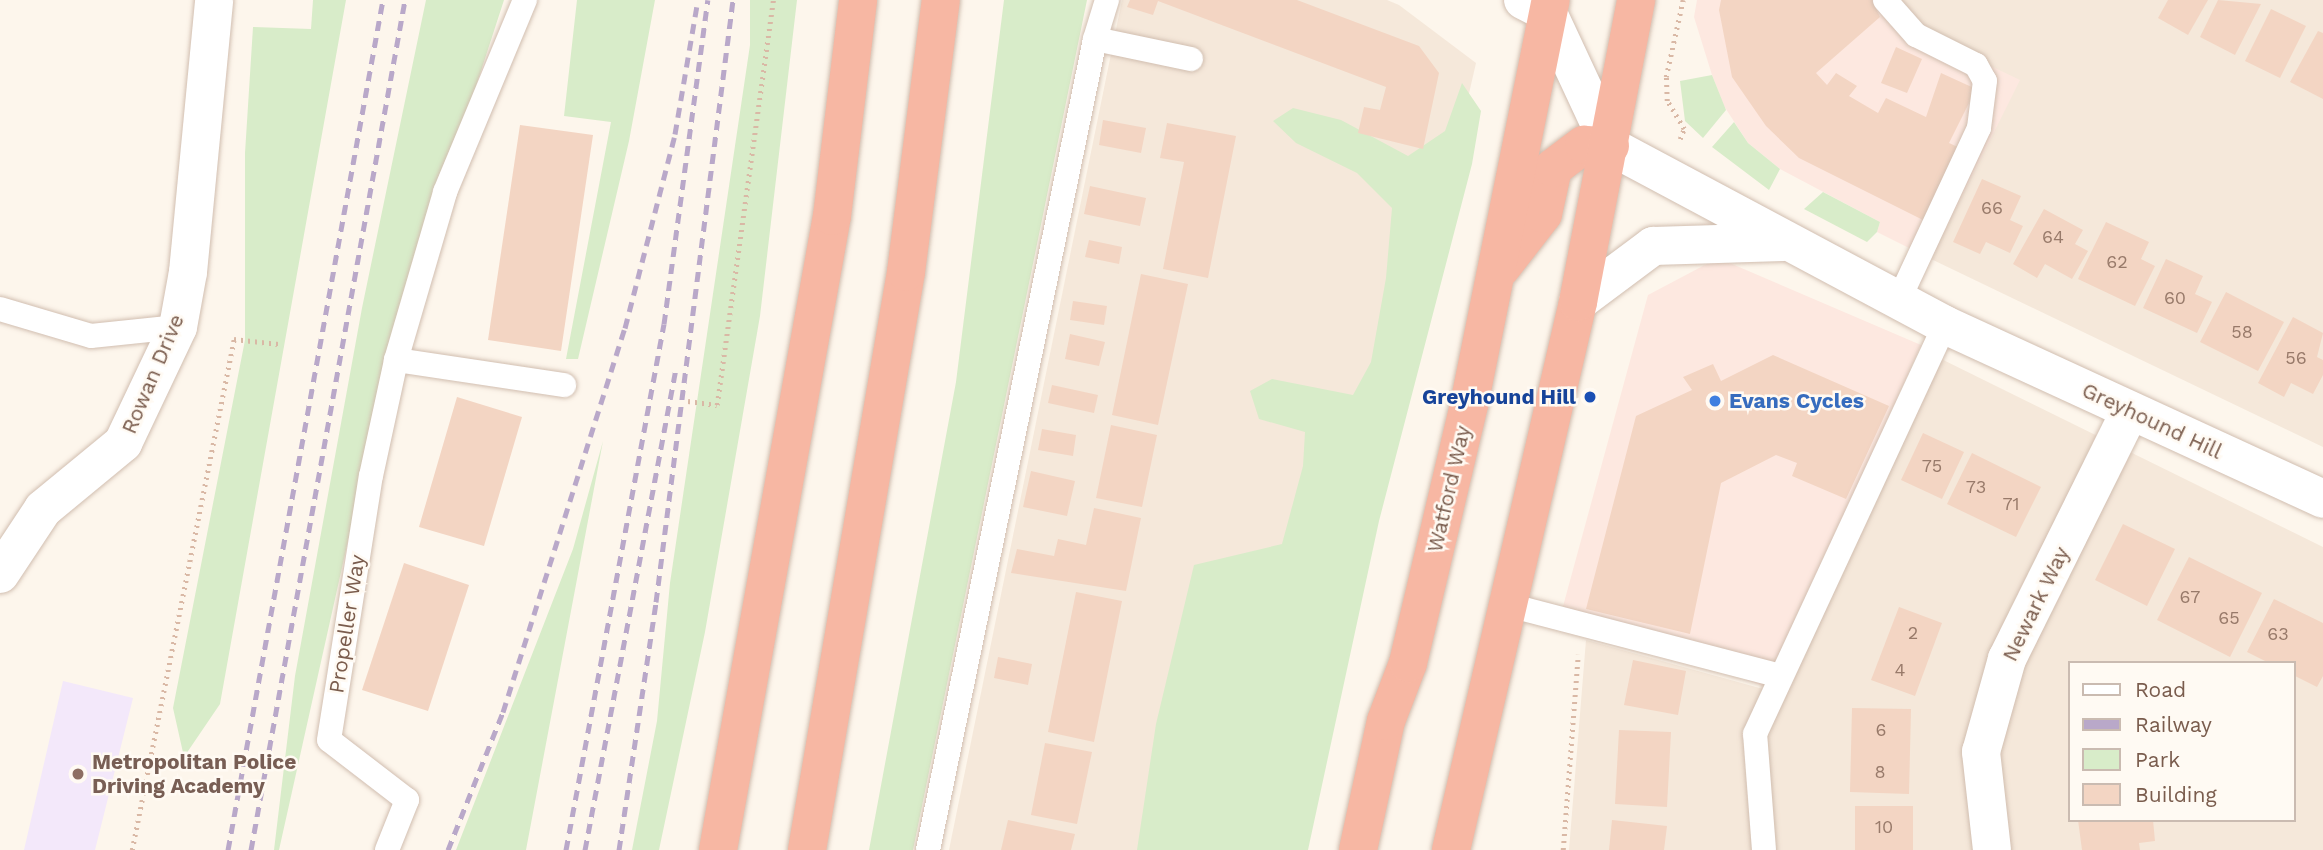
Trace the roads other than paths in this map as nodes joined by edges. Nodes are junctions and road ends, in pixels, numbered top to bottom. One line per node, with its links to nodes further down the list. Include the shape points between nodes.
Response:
1 (214, 0): 18 (street, Rowan Drive, via 188,272)
2 (525, 0): 19 (lane, Propeller Way, via 445,192)
3 (858, 0): 27 (highway, via 832,216)
4 (942, 0): 28 (highway, via 906,272)
5 (1107, 0): 9 (lane)
6 (1636, 0): 11 (highway)
7 (1885, 0): 15 (lane, via 1916,35 1976,65 1985,81 1979,128)
8 (1550, 3): 11 (street); 13 (highway, Watford Way)
9 (1095, 39): 10 (lane); 29 (lane)
10 (1191, 59)
11 (1610, 146): 12 (street, Greyhound Hill); 13 (highway, via 1584,145 1553,168 1543,214); 14 (highway)
12 (1785, 242): 14 (street, via 1653,246); 15 (street, Greyhound Hill)
13 (1497, 272): 30 (highway, Watford Way, via 1408,663 1386,721)
14 (1578, 302): 24 (highway)
15 (1898, 302): 17 (street, Greyhound Hill)
16 (0, 309): 18 (lane, via 91,335)
17 (1945, 325): 21 (street, Greyhound Hill); 25 (lane)
18 (178, 327): 23 (street, Rowan Drive, via 123,443 43,509)
19 (396, 359): 20 (lane); 26 (lane, Propeller Way, via 371,476 329,740 407,800)
20 (564, 385)
21 (2130, 411): 22 (street, Greyhound Hill); 33 (street, Newark Way, via 2007,659 1982,752)
22 (2323, 499)
23 (0, 574)
24 (1508, 605): 25 (lane); 31 (highway)
25 (1781, 676): 32 (lane, via 1755,734)
26 (387, 850)
27 (718, 850)
28 (807, 850)
29 (928, 850)
30 (1358, 850)
31 (1451, 850)
32 (1764, 850)
33 (1992, 850)

